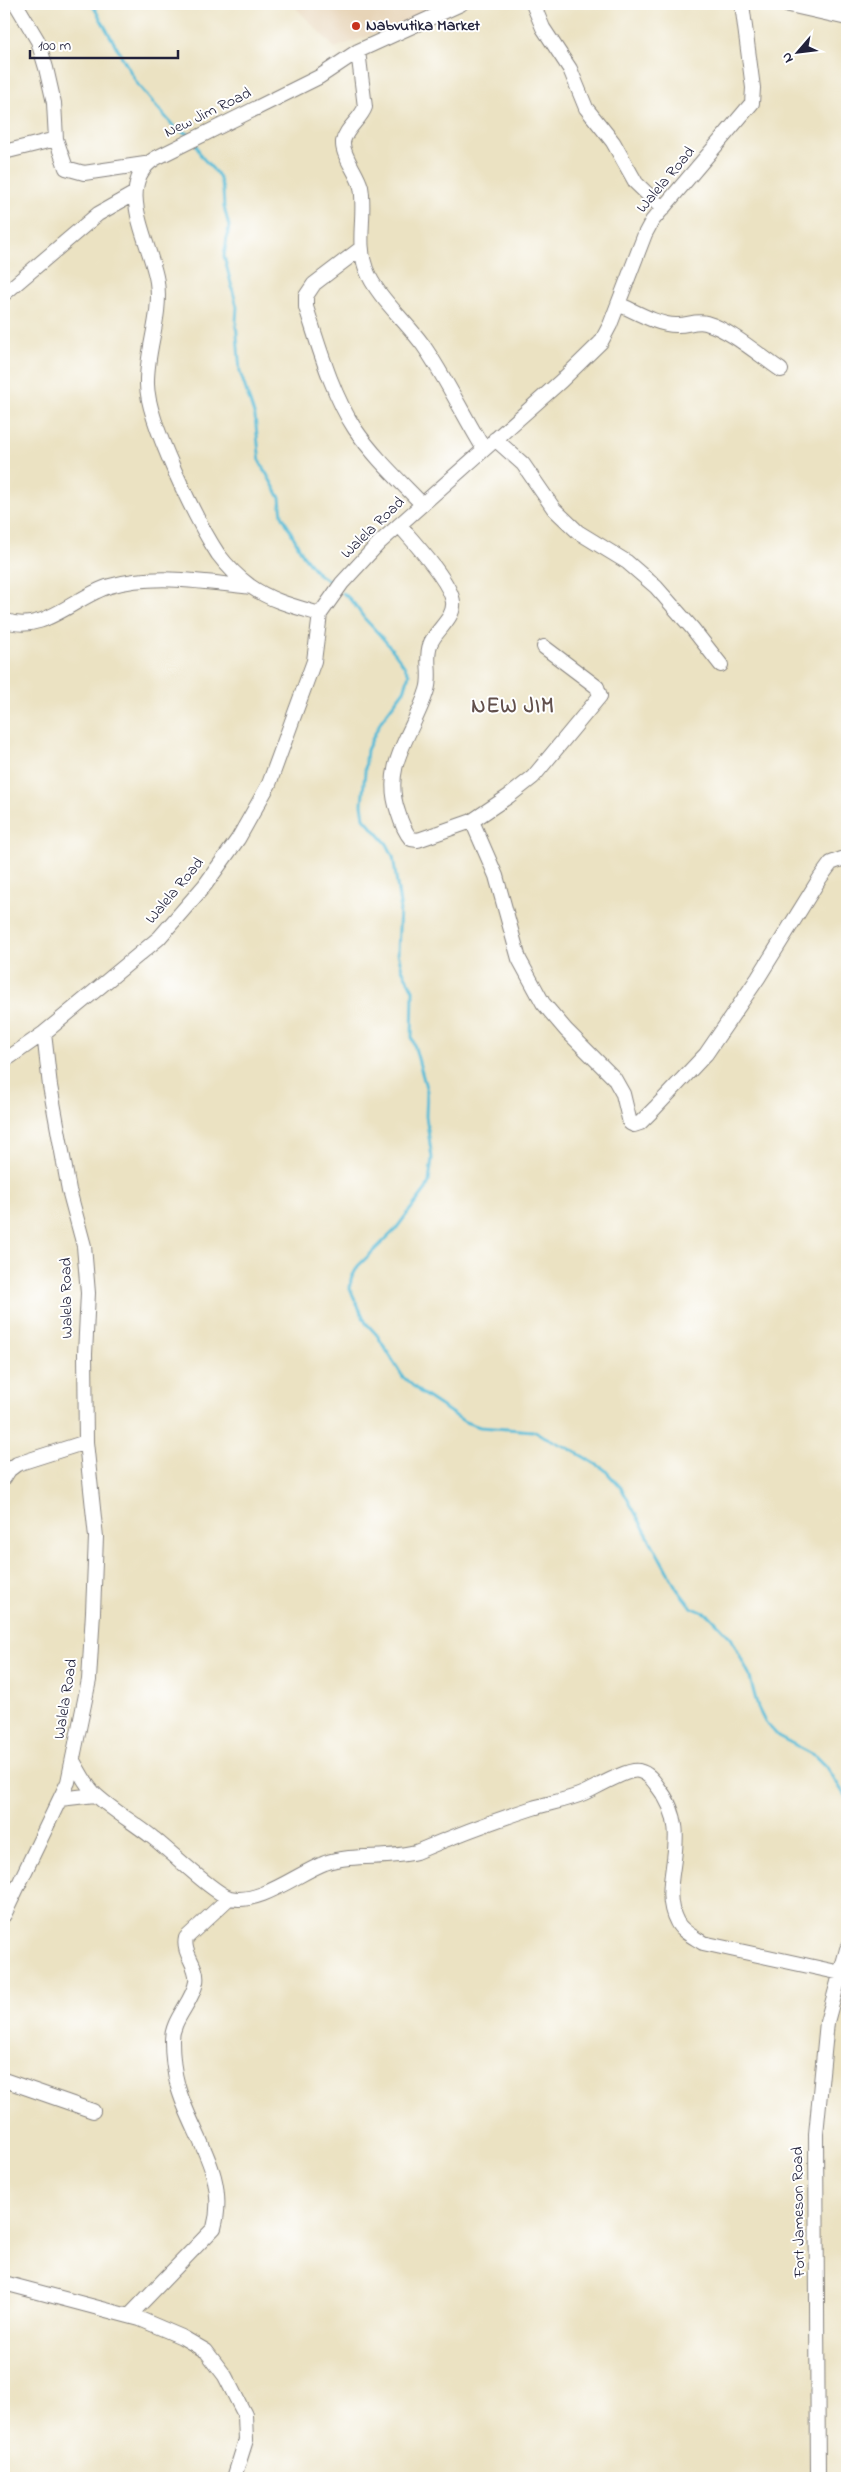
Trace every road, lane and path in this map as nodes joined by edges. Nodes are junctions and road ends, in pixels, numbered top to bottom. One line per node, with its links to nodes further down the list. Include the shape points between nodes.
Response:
1 (16, 4): 8 (street, via 38,41 46,68 54,103)
2 (461, 4): 7 (street, New Jim Road)
3 (533, 4): 12 (street, via 543,28 570,69 586,108 614,142 636,183)
4 (742, 4): 12 (street, Walela Road, via 753,88 752,103)
5 (785, 4): 6 (street)
6 (847, 18)
7 (358, 51): 10 (street, New Jim Road, via 319,77); 13 (street, via 365,107 343,140 343,149 359,179 362,192)
8 (56, 139): 9 (street); 10 (street, New Jim Road, via 66,168 84,173)
9 (4, 152)
10 (145, 164): 11 (street)
11 (134, 193): 14 (street, via 98,214); 21 (street, via 157,281 158,301 146,385 154,414 166,449 202,527 219,554)
12 (663, 209): 15 (street, Walela Road, via 645,234)
13 (360, 249): 18 (street, via 367,271 379,291 423,345); 19 (street, via 314,284 306,296 306,308 328,373 354,428 379,460)
14 (4, 294)
15 (618, 304): 16 (street, via 666,324 708,324); 17 (street, Walela Road, via 601,342)
16 (781, 370)
17 (495, 439): 18 (street, Walela Road); 25 (street, via 524,464 554,510 578,532 627,562 656,588)
18 (484, 449): 19 (street, Walela Road)
19 (422, 504): 20 (street, Walela Road)
20 (399, 525): 22 (street, Walela Road, via 342,582); 26 (street, via 445,583 454,602 453,610 430,643 428,689 404,739 394,771 392,796 405,833 411,839 418,840)
21 (251, 587): 22 (street, via 283,604); 23 (street, via 189,580 126,582 107,586 34,623 15,625)
22 (320, 614): 28 (street, Walela Road, via 314,661 286,740 269,784 238,839 205,886 159,938)
23 (4, 620)
24 (544, 646): 26 (street, via 597,687 600,696 533,777)
25 (721, 665)
26 (472, 821): 27 (street, via 496,876 519,959 543,1003 614,1078 623,1094 630,1122 634,1125 650,1113 706,1054 820,878 831,863)
27 (847, 857)
28 (44, 1033): 29 (street); 30 (street, Walela Road, via 69,1190 84,1246 88,1293)
29 (4, 1061)
30 (86, 1442): 31 (street, via 17,1464 8,1470); 32 (street, Walela Road, via 96,1537 93,1612 89,1680)
31 (4, 1478)
32 (73, 1761): 33 (street); 34 (street, Walela Road)
33 (95, 1795): 34 (street); 35 (street)
34 (60, 1799): 36 (street, Walela Road)
35 (229, 1898): 38 (street, via 264,1893 345,1858 403,1856 416,1852 496,1820 576,1797 627,1771 638,1770 649,1775 673,1813 677,1828 671,1879 672,1910 686,1932 703,1943); 42 (street, via 186,1938 185,1947 196,1972 196,1983 171,2038 178,2087 210,2161 218,2199 217,2217 214,2228)
36 (4, 1915)
37 (847, 1949): 38 (street, Fort Jameson Road)
38 (841, 1973): 44 (street, Fort Jameson Road, via 827,2022 816,2134)
39 (4, 2080): 40 (street)
40 (93, 2111)
41 (4, 2283): 42 (street)
42 (129, 2316): 43 (street, via 182,2337 206,2351 225,2376 245,2416 246,2440)
43 (234, 2478)
44 (818, 2478)

